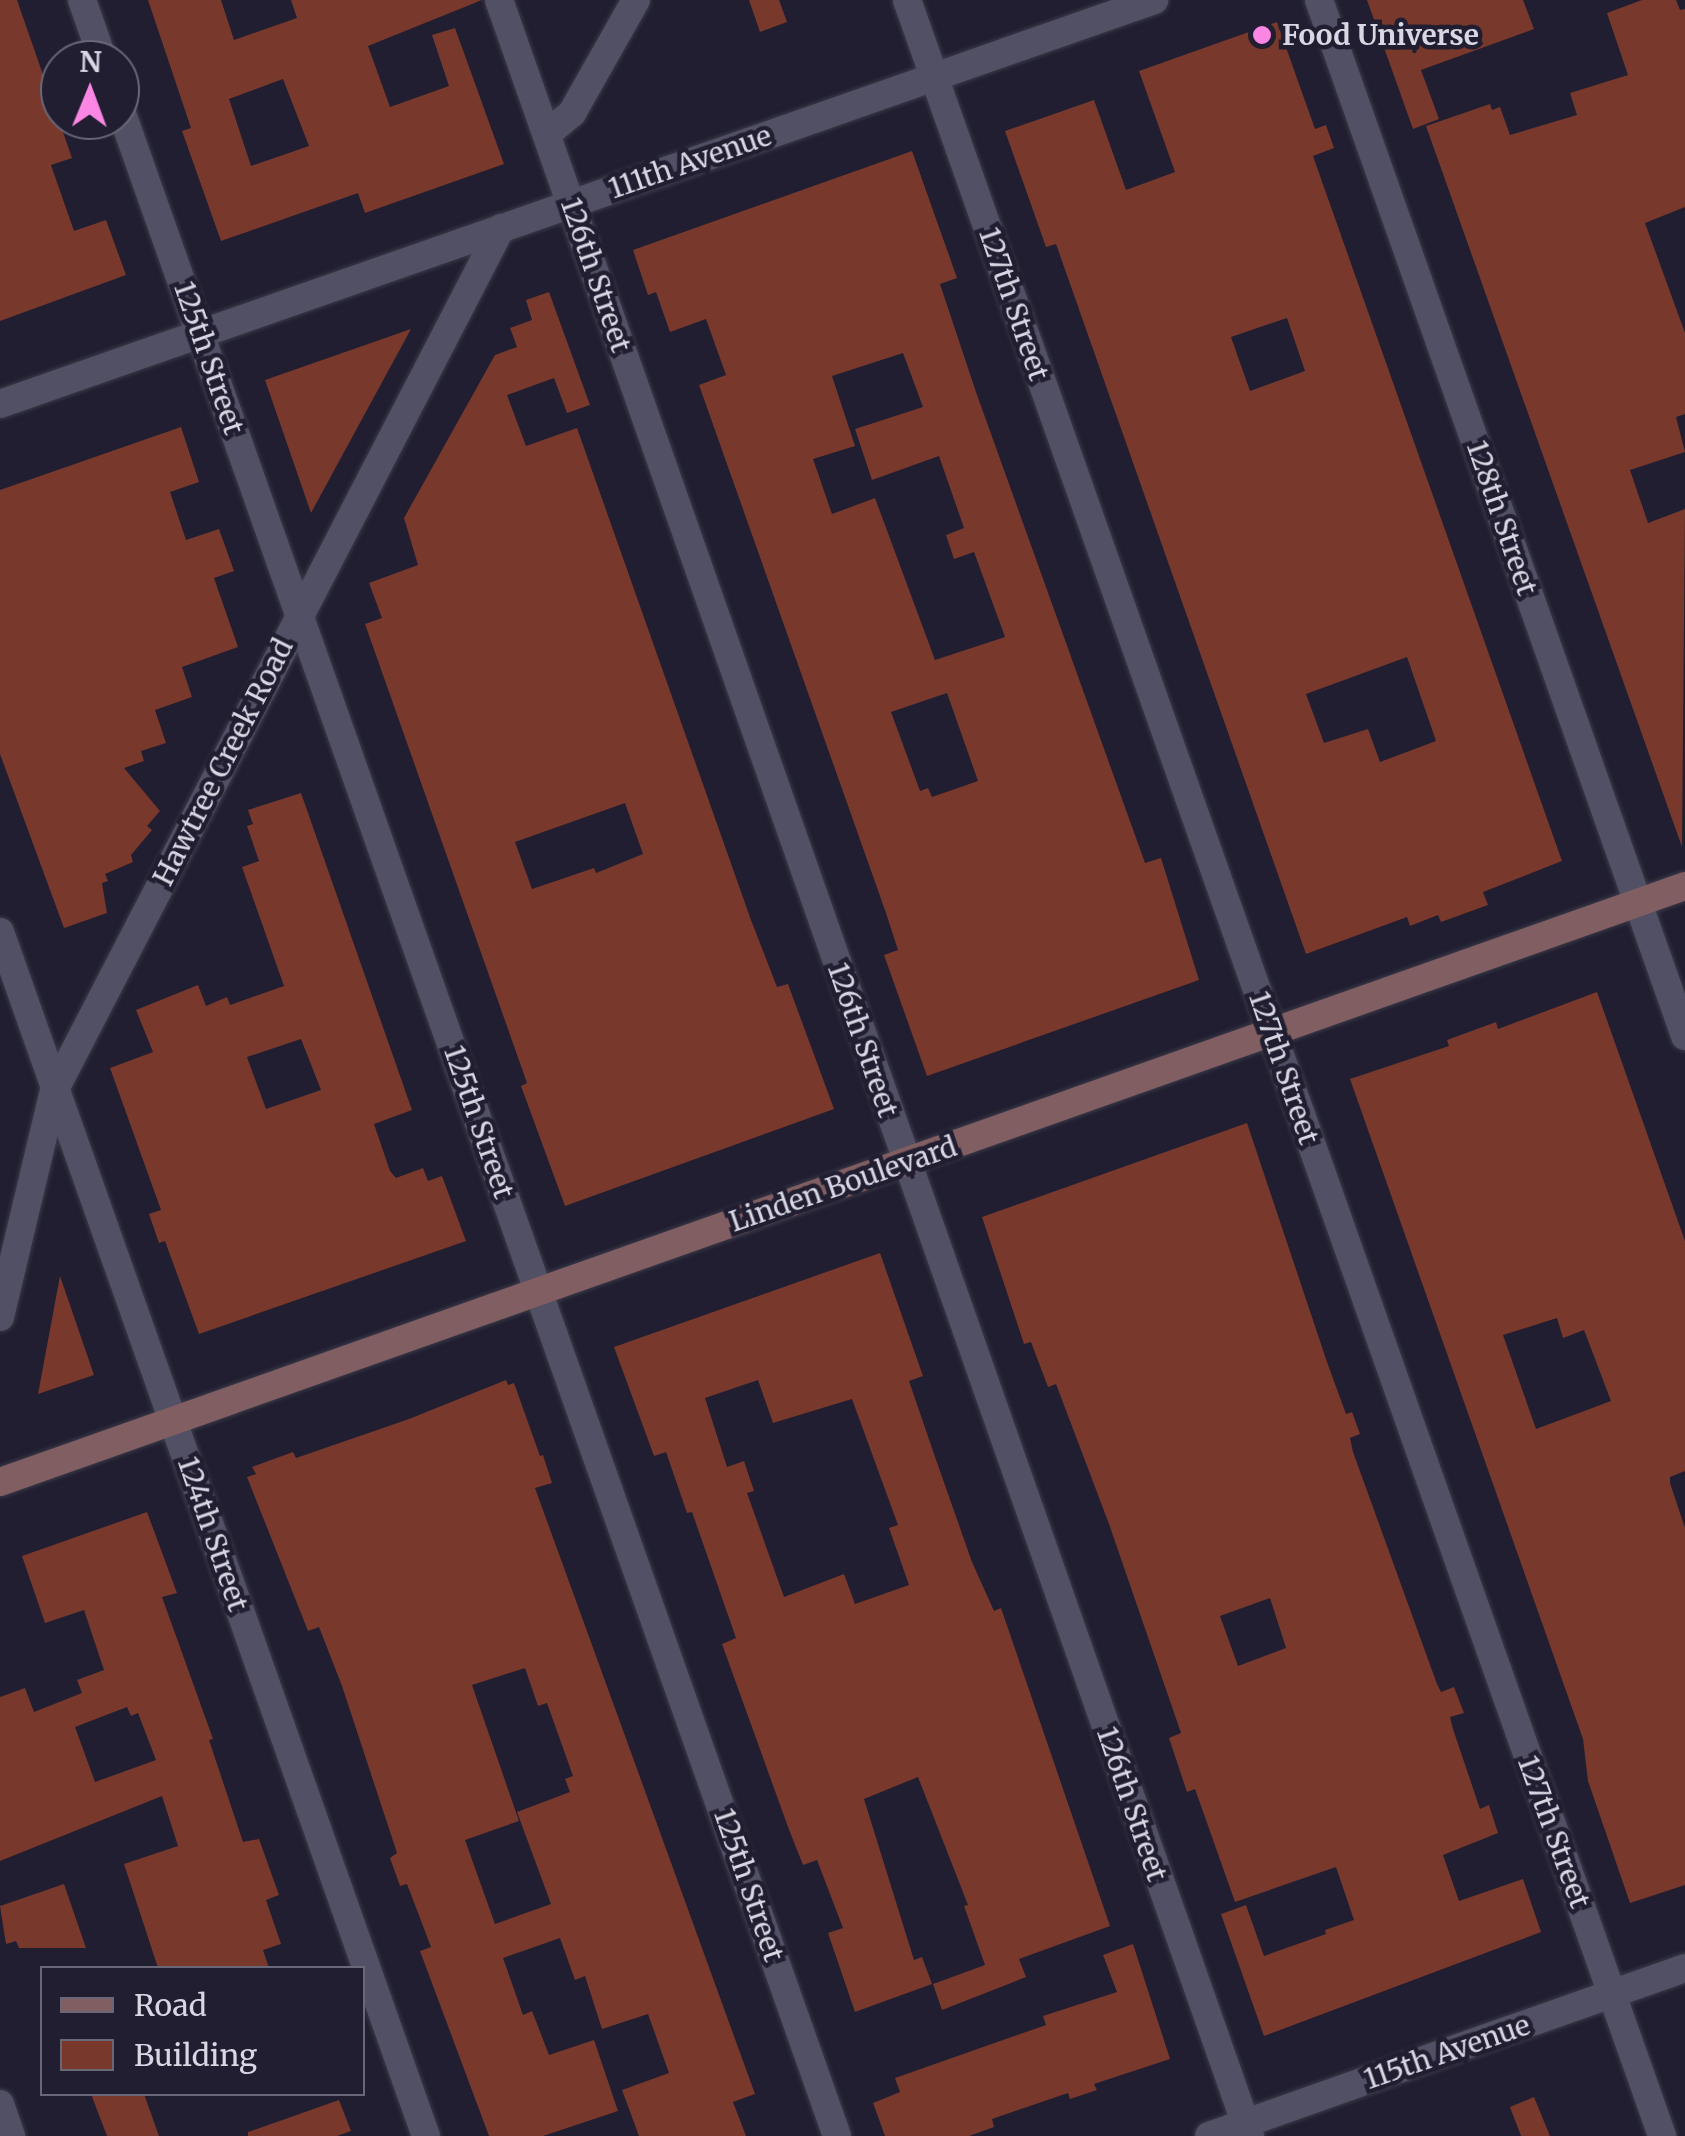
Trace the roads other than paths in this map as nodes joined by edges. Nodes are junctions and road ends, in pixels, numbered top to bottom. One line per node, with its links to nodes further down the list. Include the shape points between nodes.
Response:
1 (82, 0): 7 (street)
2 (499, 0): 9 (street, 126th Street)
3 (636, 0): 9 (street, via 572,114)
4 (907, 0): 8 (street, 127th Street)
5 (1154, 0): 8 (street, 111th Avenue)
6 (1318, 0): 17 (street, 128th Street)
7 (96, 40)
8 (934, 77): 11 (street, 111th Avenue); 19 (street, 127th Street)
9 (547, 134): 11 (street, 126th Street)
10 (131, 140): 13 (street, 125th Street)
11 (570, 203): 12 (street, 111th Avenue); 22 (street, 126th Street)
12 (501, 228): 13 (street, 111th Avenue); 15 (street, Hawtree Creek Road)
13 (200, 333): 14 (street, 111th Avenue); 15 (street, 125th Street)
14 (0, 404)
15 (299, 615): 21 (street, Hawtree Creek Road); 23 (street, 125th Street)
16 (1685, 886): 17 (main road, Linden Boulevard)
17 (1638, 903): 19 (main road, Linden Boulevard); 20 (street, 128th Street)
18 (0, 932): 21 (street, 124th Street)
19 (1272, 1033): 22 (main road, Linden Boulevard); 28 (street, 127th Street)
20 (1685, 1036)
21 (54, 1090): 24 (street, Hawtree Creek Road); 25 (street, 124th Street)
22 (906, 1162): 23 (main road, Linden Boulevard); 30 (street, 126th Street)
23 (538, 1292): 25 (main road, Linden Boulevard); 33 (street, 125th Street)
24 (0, 1316)
25 (173, 1421): 26 (main road, Linden Boulevard); 32 (street, 124th Street)
26 (0, 1482)
27 (1685, 1968): 28 (street, 115th Avenue)
28 (1612, 1994): 30 (street, 115th Avenue); 35 (street, 127th Street)
29 (0, 2104): 31 (street)
30 (1247, 2130): 34 (street, 115th Avenue)
31 (12, 2136)
32 (426, 2136)
33 (837, 2136)
34 (1209, 2136)
35 (1662, 2136)

